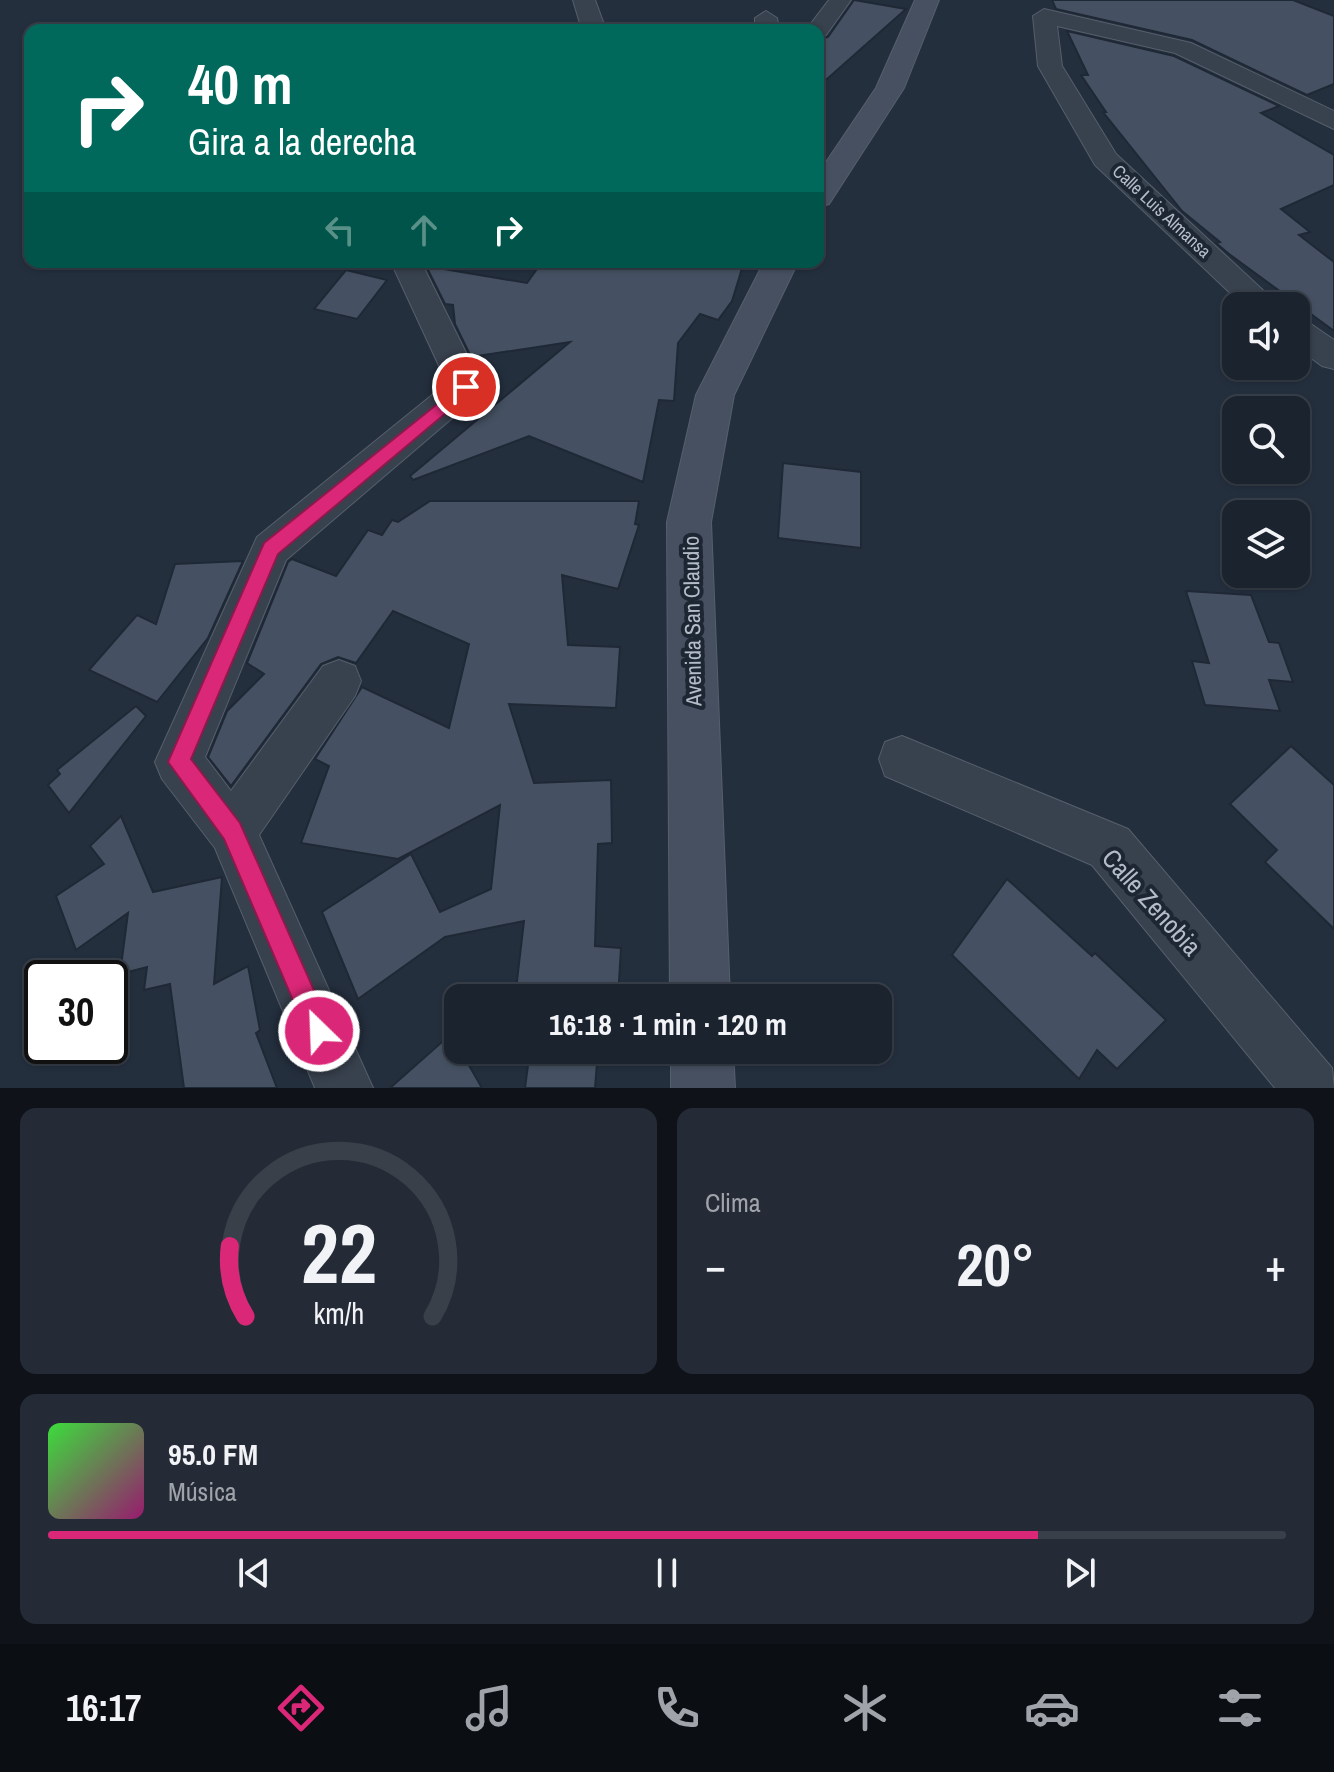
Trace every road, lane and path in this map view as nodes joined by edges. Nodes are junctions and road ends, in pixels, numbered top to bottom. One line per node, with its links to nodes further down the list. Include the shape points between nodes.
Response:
1 (584, 0): 4 (street)
2 (840, 0): 5 (street)
3 (927, 0): 7 (street, via 890,88)
4 (592, 24)
5 (822, 24)
6 (1332, 117): 10 (street, Calle Luis Almansa, via 1183,48 1044,16 1050,66 1105,159)
7 (824, 188)
8 (409, 268): 15 (street, via 466,387 271,549 179,762)
9 (778, 268): 16 (street, Avenida San Claudio, via 715,395 689,522)
10 (1249, 292)
11 (1310, 340): 12 (street)
12 (1334, 357)
13 (339, 681): 15 (street)
14 (902, 759): 20 (street, Calle Zenobia, via 1110,847)
15 (232, 831): 18 (street)
16 (700, 984)
17 (702, 1064): 19 (street)
18 (344, 1088)
19 (703, 1088)
20 (1312, 1088)

